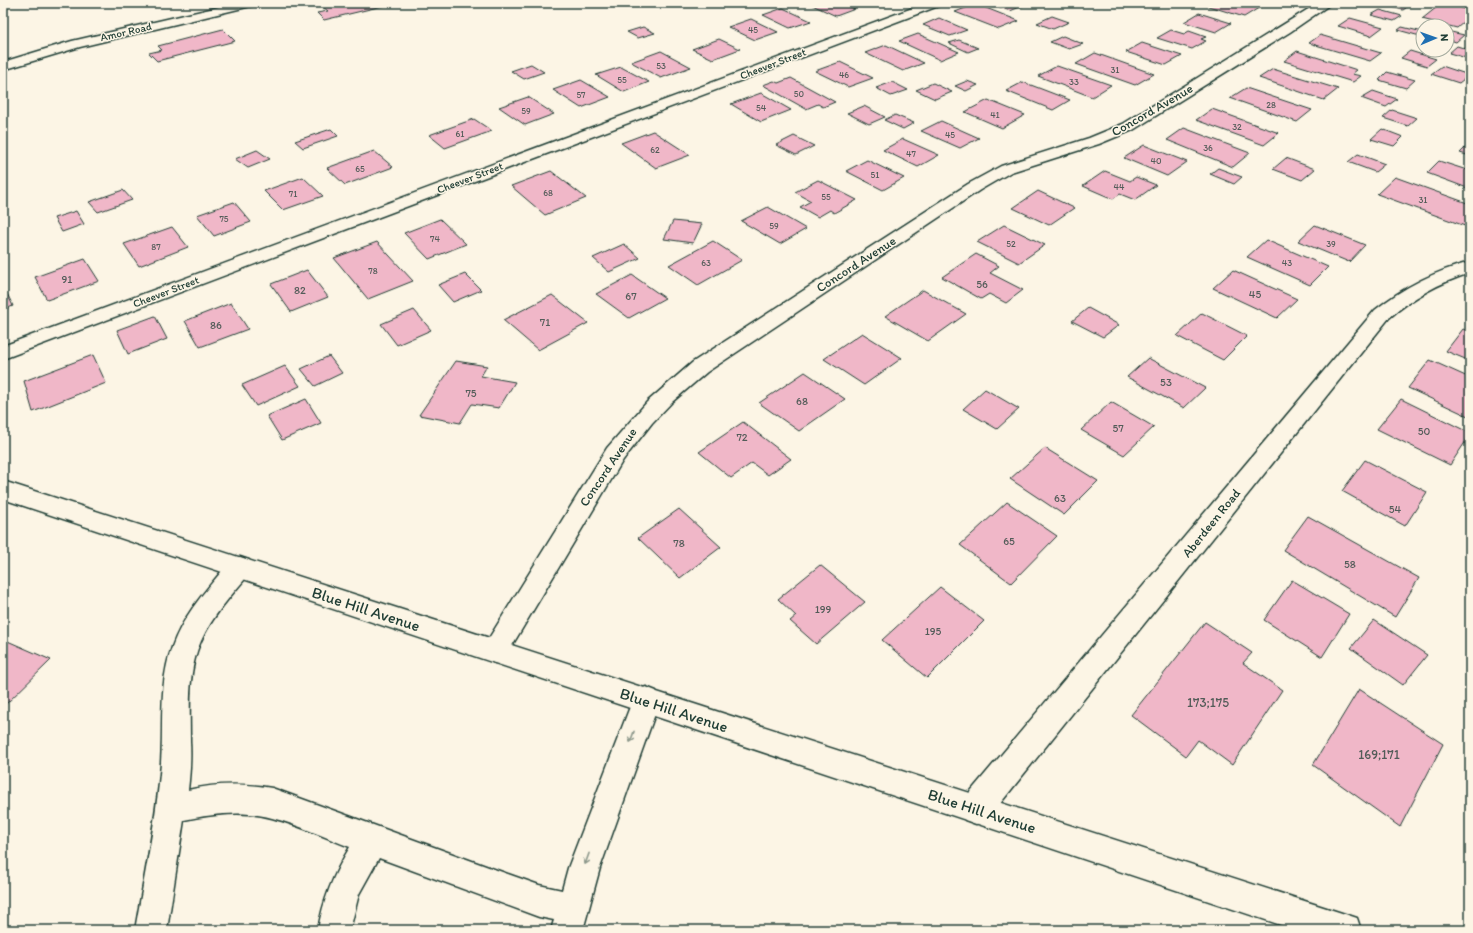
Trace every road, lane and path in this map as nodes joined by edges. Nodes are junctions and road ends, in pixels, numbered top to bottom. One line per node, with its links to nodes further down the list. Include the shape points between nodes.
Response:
1 (251, 3): 4 (main road, Amor Road, via 76,44)
2 (936, 3): 6 (main road, Cheever Street)
3 (1326, 3): 9 (main road, Concord Avenue, via 1128,127 1094,141 1006,169 974,187 683,379 646,415 614,454)
4 (3, 66)
5 (1470, 267): 12 (main road, Aberdeen Road, via 1430,280 1411,291 1382,314)
6 (3, 353)
7 (3, 490): 8 (main road, Blue Hill Avenue)
8 (240, 567): 9 (main road, Blue Hill Avenue); 11 (main road, via 209,605 185,647 176,691 177,742)
9 (495, 651): 10 (main road, Blue Hill Avenue)
10 (646, 700): 12 (main road, Blue Hill Avenue); 14 (main road, one-way to 14, via 584,868)
11 (170, 809): 13 (main road, via 225,798 250,798 272,803); 15 (main road)
12 (976, 809): 17 (main road, Blue Hill Avenue)
13 (372, 840): 14 (main road, via 539,901); 16 (main road, via 345,888 336,914)
14 (570, 919)
15 (151, 930)
16 (334, 930)
17 (1345, 930)

